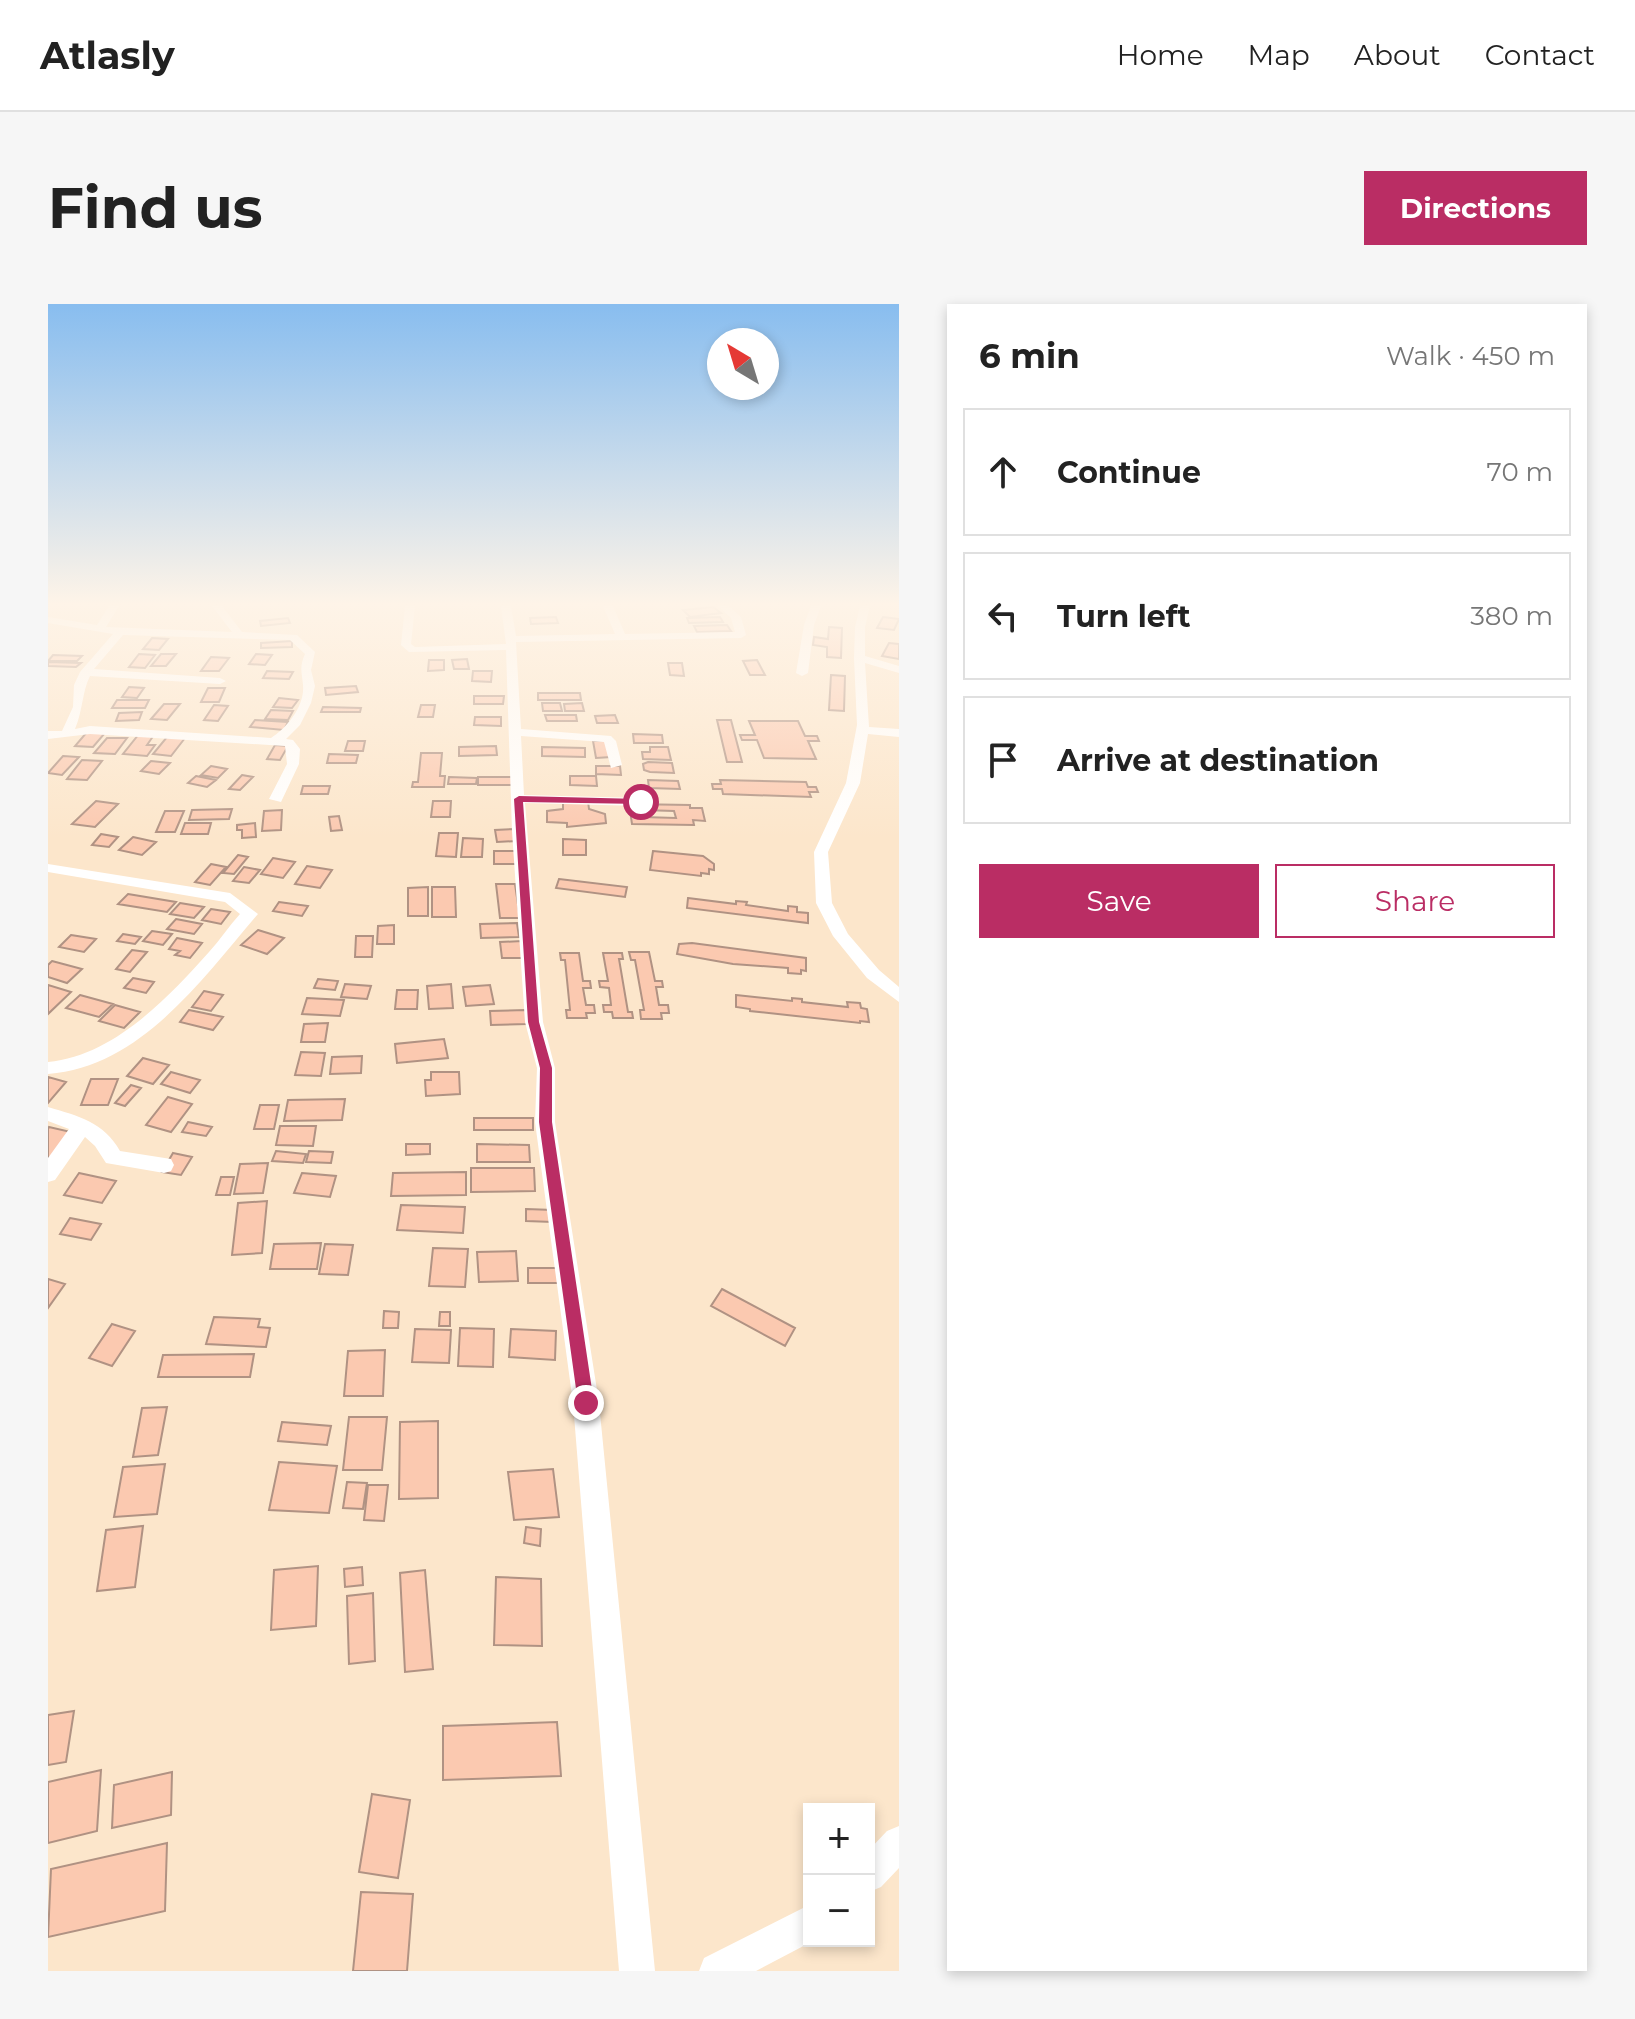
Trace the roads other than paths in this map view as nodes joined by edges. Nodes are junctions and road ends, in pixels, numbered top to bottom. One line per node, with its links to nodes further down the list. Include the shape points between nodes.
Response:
1 (81, 684): 9 (street, via 79,707)
2 (308, 684): 10 (street, via 292,730)
3 (514, 684): 6 (street)
4 (860, 684): 5 (street)
5 (862, 730): 7 (street); 16 (street, via 853,783 821,852 824,903 841,936)
6 (517, 732): 11 (street, via 607,739); 13 (street)
7 (899, 733)
8 (48, 735): 9 (street)
9 (67, 735): 10 (street, via 90,730)
10 (275, 741): 12 (street, via 294,749 293,764)
11 (616, 765)
12 (276, 799)
13 (519, 799): 14 (street); 25 (street, via 534,1022 546,1068 545,1122 586,1403)
14 (641, 802)
15 (48, 868): 17 (street, via 230,898 250,914 160,1013 78,1065)
16 (899, 996)
17 (48, 1068)
18 (48, 1114): 19 (street)
19 (83, 1124): 20 (street, via 108,1145 113,1158); 21 (street)
20 (164, 1165)
21 (48, 1174)
22 (899, 1843): 23 (street)
23 (875, 1869)
24 (803, 1926): 26 (street)
25 (637, 1971)
26 (717, 1971)

